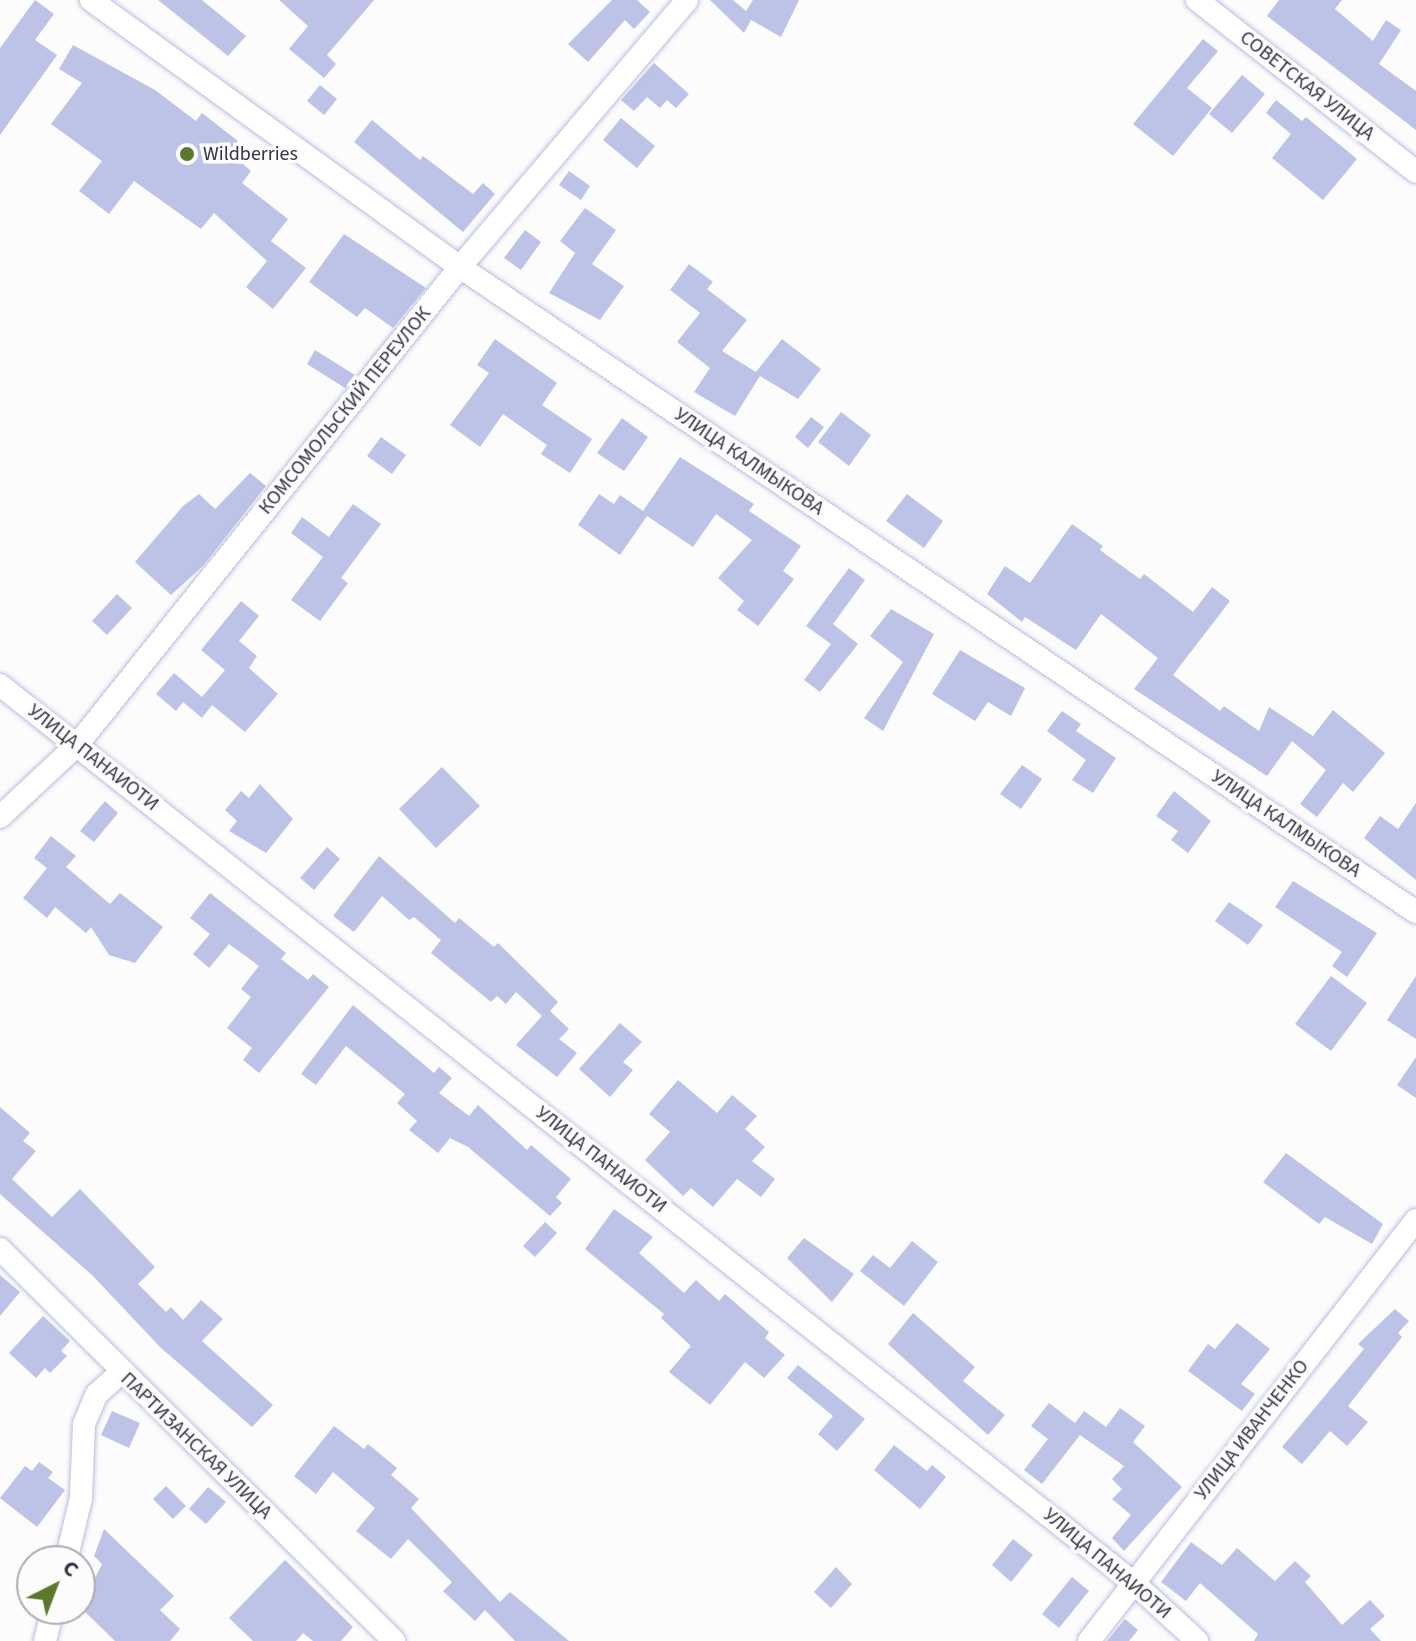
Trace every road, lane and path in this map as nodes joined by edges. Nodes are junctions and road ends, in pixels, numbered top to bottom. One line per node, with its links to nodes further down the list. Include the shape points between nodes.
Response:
1 (91, 0): 5 (street, УЛИЦА КАЛМЫКОВА)
2 (687, 0): 5 (street, КОМСОМОЛЬСКИЙ ПЕРЕУЛОК)
3 (1197, 0): 4 (street, СОВЕТСКАЯ УЛИЦА)
4 (1416, 172)
5 (460, 267): 7 (street, КОМСОМОЛЬСКИЙ ПЕРЕУЛОК); 9 (street, УЛИЦА КАЛМЫКОВА)
6 (0, 685): 7 (street, УЛИЦА ПАНАИОТИ)
7 (77, 745): 8 (street, КОМСОМОЛЬСКИЙ ПЕРЕУЛОК); 14 (street, УЛИЦА ПАНАИОТИ)
8 (0, 817)
9 (1416, 912)
10 (1416, 1220): 14 (street, УЛИЦА ИВАНЧЕНКО)
11 (0, 1249): 12 (street, ПАРТИЗАНСКАЯ УЛИЦА)
12 (120, 1373): 13 (street, via 97,1394 84,1424 81,1498); 15 (street, ПАРТИЗАНСКАЯ УЛИЦА)
13 (70, 1545)
14 (1134, 1583): 16 (street, УЛИЦА ИВАНЧЕНКО); 17 (street, УЛИЦА ПАНАИОТИ)
15 (394, 1641)
16 (1089, 1641)
17 (1197, 1641)

